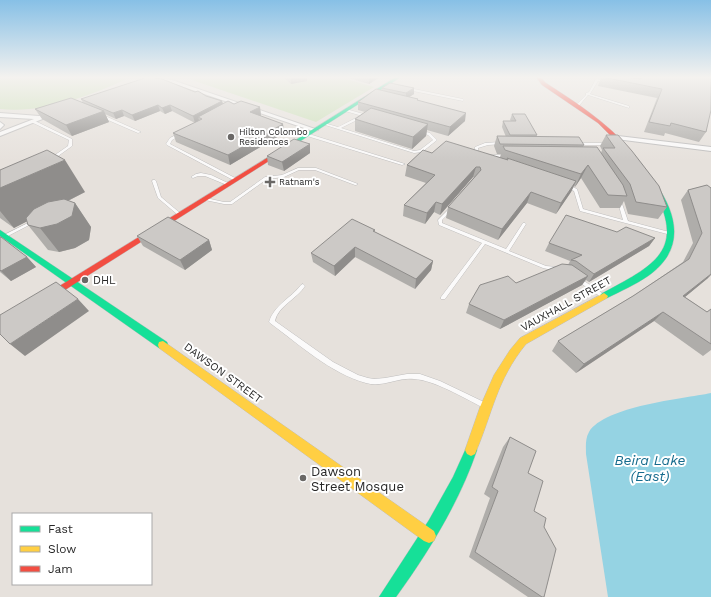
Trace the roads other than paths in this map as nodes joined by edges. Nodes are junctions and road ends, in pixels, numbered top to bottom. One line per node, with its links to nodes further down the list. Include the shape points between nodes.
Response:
1 (233, 105): 6 (lane)
2 (241, 105): 23 (street)
3 (356, 105): 9 (street)
4 (621, 105): 7 (lane)
5 (576, 106): 26 (street, via 592,115)
6 (229, 107)
7 (628, 107)
8 (62, 110): 13 (street)
9 (346, 110): 12 (lane); 17 (street)
10 (98, 114): 21 (lane)
11 (0, 115): 13 (street)
12 (362, 115): 14 (lane); 19 (lane)
13 (39, 117): 15 (street)
14 (370, 117)
15 (32, 121): 24 (street); 36 (lane, via 71,140 70,146)
16 (0, 124): 18 (street)
17 (324, 124): 19 (lane); 23 (street)
18 (0, 127)
19 (339, 128): 20 (lane, via 414,152 420,152 435,140 429,134)
20 (414, 130)
21 (139, 132)
22 (184, 132): 43 (lane, via 171,139 168,144)
23 (312, 132): 31 (street); 39 (lane)
24 (0, 134)
25 (281, 141): 31 (lane)
26 (620, 142): 33 (street); 37 (street)
27 (509, 144): 34 (lane, via 486,143 476,148)
28 (569, 144): 29 (lane)
29 (584, 144): 30 (lane); 32 (lane)
30 (611, 144)
31 (293, 145): 43 (street)
32 (587, 148)
33 (711, 149)
34 (477, 156): 35 (lane); 38 (lane)
35 (516, 156)
36 (48, 160)
37 (635, 160)
38 (491, 161)
39 (403, 164)
40 (193, 177): 43 (lane, via 202,174)
41 (648, 177): 54 (street, VAUXHALL STREET, via 667,205 672,220)
42 (154, 180): 49 (lane, via 159,198)
43 (232, 182): 47 (street)
44 (356, 184): 47 (lane, via 315,169 298,169 283,176 266,178 231,203)
45 (561, 184): 51 (lane, via 576,190 581,210)
46 (619, 197): 51 (lane)
47 (206, 198): 49 (street)
48 (451, 208): 55 (lane, via 440,220 440,224)
49 (179, 214): 59 (street)
50 (40, 219): 53 (lane)
51 (626, 222): 54 (lane)
52 (524, 224): 56 (lane)
53 (3, 234): 59 (street, DAWSON STREET)
54 (671, 234): 61 (street, VAUXHALL STREET, via 667,250 649,271)
55 (484, 243): 56 (lane); 62 (lane)
56 (507, 251): 57 (lane, via 545,267)
57 (562, 270)
58 (572, 275): 61 (lane)
59 (73, 282): 63 (street); 65 (street, DAWSON STREET)
60 (303, 286): 64 (lane, via 298,294 278,309 272,316 272,322 313,352 368,381 385,382 400,377 416,376)
61 (604, 296): 64 (street, VAUXHALL STREET, via 517,346 506,360)
62 (443, 298)
63 (35, 305)
64 (487, 406): 65 (street, VAUXHALL STREET, via 462,473)
65 (429, 536): 66 (street, VAUXHALL STREET)
66 (387, 597)

